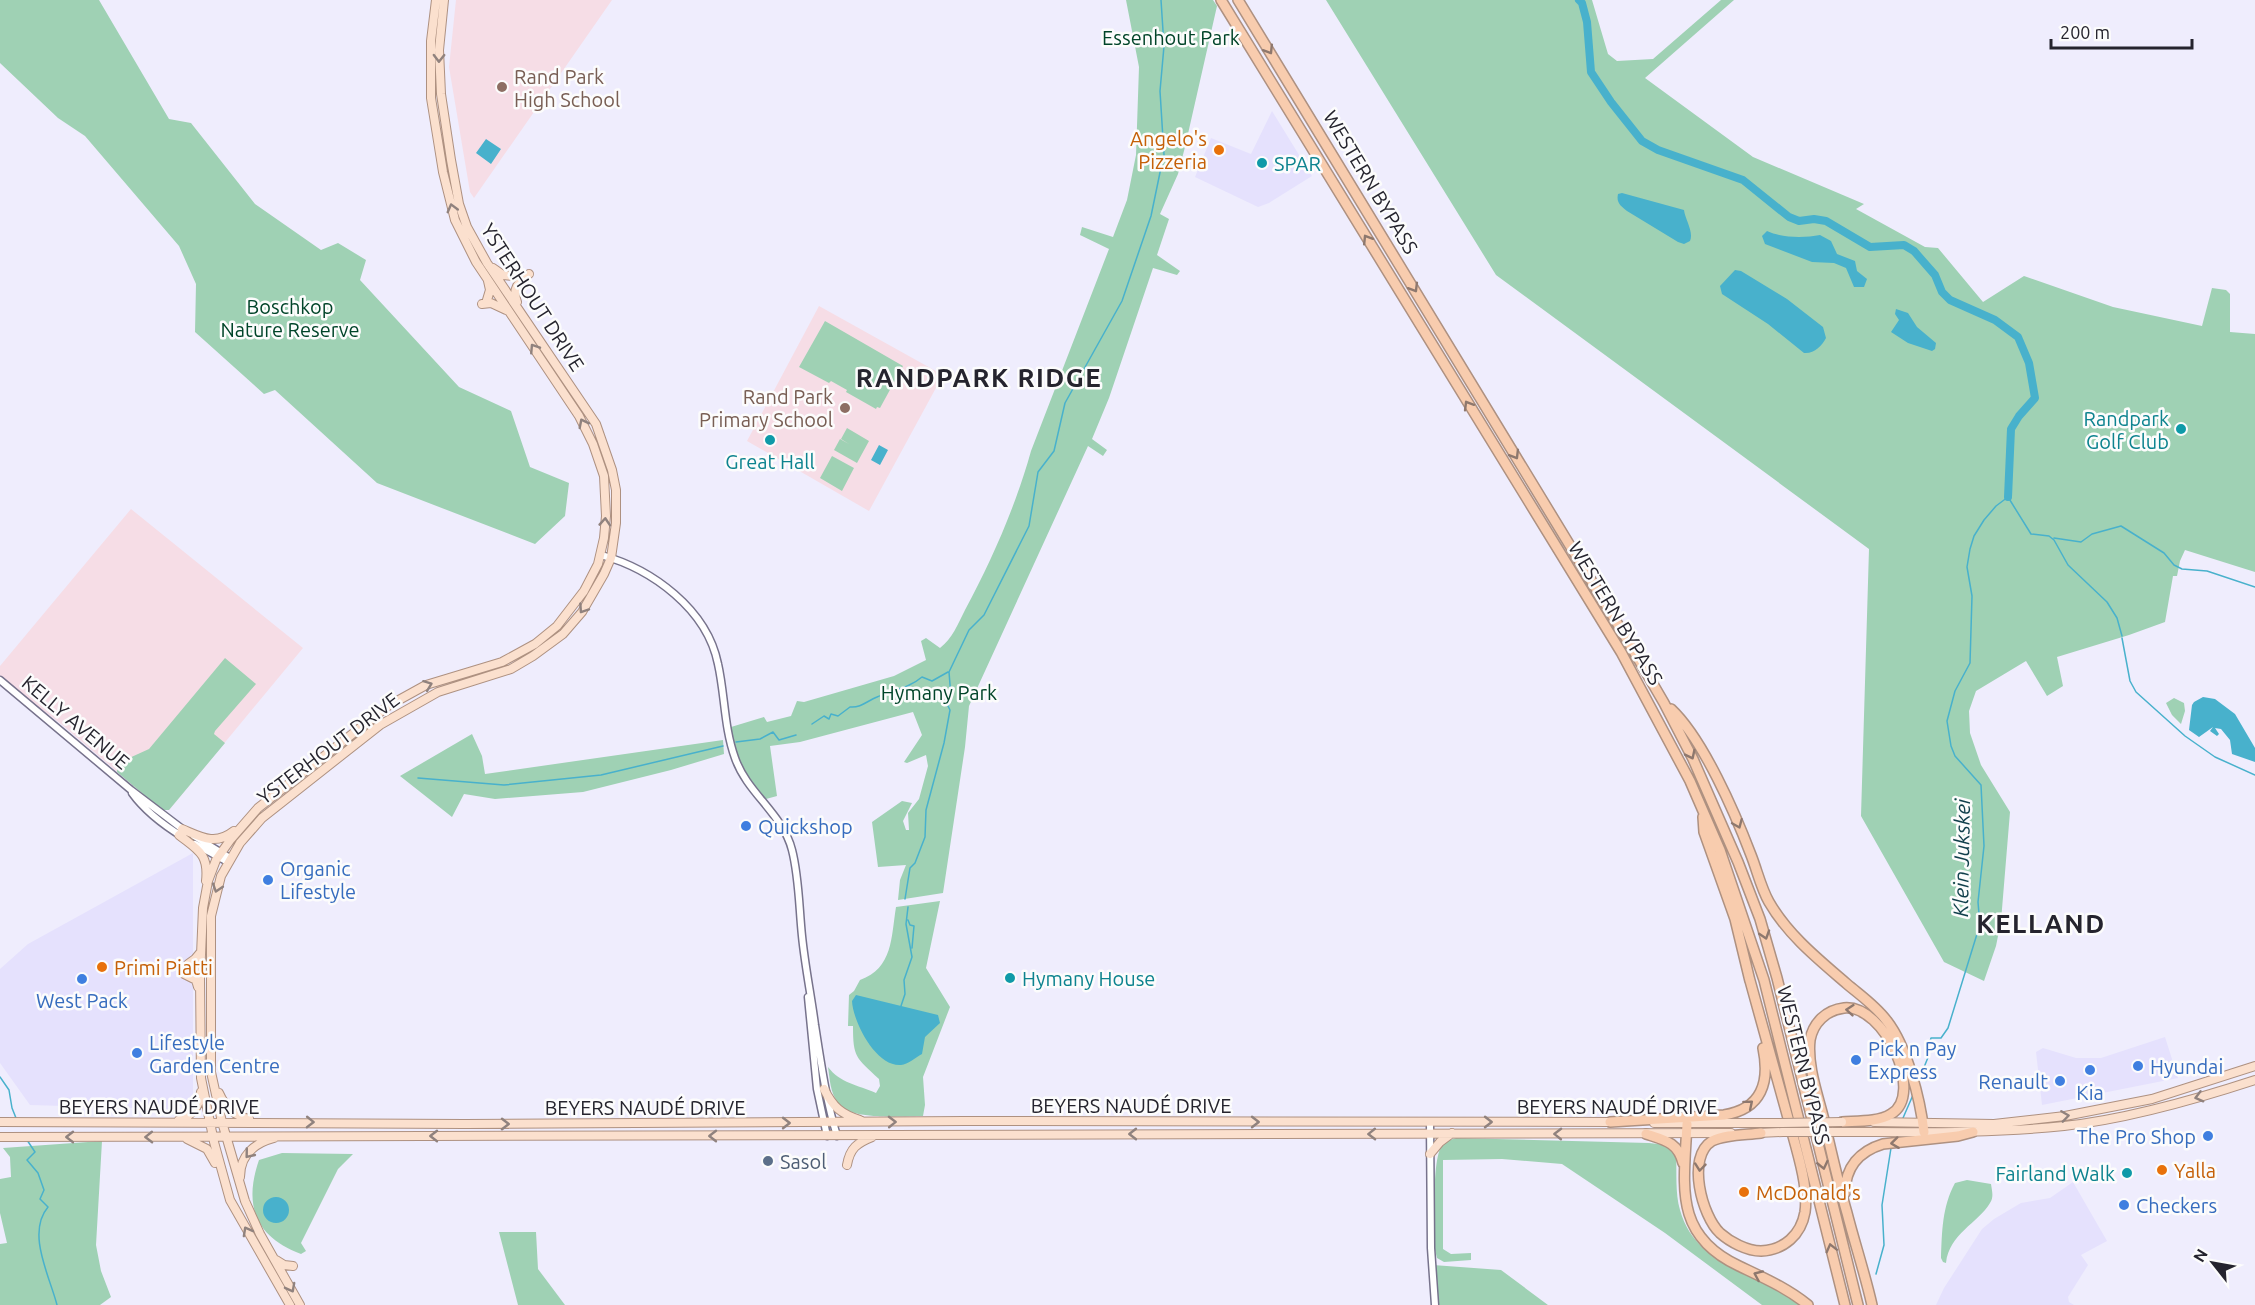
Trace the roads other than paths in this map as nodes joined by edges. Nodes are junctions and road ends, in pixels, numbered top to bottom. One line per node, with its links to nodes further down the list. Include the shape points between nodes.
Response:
1 (436, 0): 8 (main road, YSTERHOUT DRIVE, one-way to 1, via 460,233 442,162 431,98)
2 (444, 0): 5 (main road, YSTERHOUT DRIVE, one-way to 5, via 439,71 444,122 466,227)
3 (1221, 0): 14 (highway, WESTERN BYPASS, one-way to 3, via 1670,742 1621,652)
4 (1238, 0): 13 (highway, WESTERN BYPASS, one-way to 13)
5 (487, 263): 7 (main road); 9 (main road, YSTERHOUT DRIVE)
6 (529, 274): 9 (main road, via 515,289)
7 (513, 276)
8 (488, 278): 9 (main road, YSTERHOUT DRIVE); 9 (main road, via 490,290 484,302)
9 (515, 311): 10 (main road, YSTERHOUT DRIVE, one-way to 9, via 606,516 602,466 579,416); 11 (main road, YSTERHOUT DRIVE, via 590,414 609,456 616,490)
10 (601, 555): 11 (street); 15 (main road, YSTERHOUT DRIVE, one-way to 10, via 396,701 426,685 502,662 535,644 568,613 584,591)
11 (611, 558): 18 (main road, YSTERHOUT DRIVE, one-way to 18, via 582,612 550,644 511,669 438,692 380,725 262,818); 24 (street, via 647,575 674,594 710,638 735,759 779,822 790,845)
12 (0, 680): 16 (street, KELLY AVENUE, via 131,790 138,802)
13 (1664, 703): 42 (highway, one-way to 42, via 1682,721 1716,778 1768,901 1808,951 1869,1002 1892,1028 1907,1064); 70 (highway, WESTERN BYPASS, one-way to 70, via 1726,832 1769,948)
14 (1703, 814): 23 (highway, via 1704,832 1735,919); 69 (highway, WESTERN BYPASS, one-way to 14, via 1764,980 1732,883)
15 (244, 822): 16 (main road, via 227,837 213,840); 17 (main road, YSTERHOUT DRIVE)
16 (181, 832): 17 (street, KELLY AVENUE); 19 (main road, via 206,861)
17 (219, 855): 18 (street, KELLY AVENUE); 19 (main road, YSTERHOUT DRIVE)
18 (229, 860): 27 (main road, YSTERHOUT DRIVE, one-way to 27, via 211,916)
19 (204, 897): 20 (main road, YSTERHOUT DRIVE)
20 (201, 951): 21 (main road); 25 (main road, YSTERHOUT DRIVE)
21 (188, 964)
22 (184, 974): 25 (main road, via 196,980)
23 (1749, 977): 36 (highway, one-way to 23, via 1724,1115 1752,1104 1762,1090 1766,1072); 48 (highway, one-way to 23, via 1712,1142 1700,1159 1698,1170 1702,1201 1715,1227 1742,1247 1758,1251 1778,1247 1792,1238 1802,1225 1806,1199)
24 (808, 991): 30 (street); 39 (street)
25 (200, 994): 28 (main road, YSTERHOUT DRIVE)
26 (2255, 1065): 42 (main road, BEYERS NAUDÉ DRIVE, one-way to 26, via 2065,1116 2152,1099)
27 (211, 1072): 33 (main road, YSTERHOUT DRIVE); 34 (main road, via 221,1098 234,1113 246,1119)
28 (201, 1078): 32 (main road, YSTERHOUT DRIVE); 38 (main road, via 198,1107 187,1117)
29 (2255, 1081): 45 (main road, BEYERS NAUDÉ DRIVE, one-way to 45, via 2125,1115 2066,1125)
30 (824, 1089): 35 (main road, via 840,1112); 40 (street)
31 (0, 1122): 38 (main road, BEYERS NAUDÉ DRIVE)
32 (209, 1122): 33 (main road, BEYERS NAUDÉ DRIVE); 38 (main road, BEYERS NAUDÉ DRIVE); 51 (main road, YSTERHOUT DRIVE)
33 (222, 1122): 34 (main road, BEYERS NAUDÉ DRIVE); 52 (main road, YSTERHOUT DRIVE)
34 (275, 1122): 39 (main road, BEYERS NAUDÉ DRIVE, one-way to 39)
35 (870, 1122): 40 (main road, BEYERS NAUDÉ DRIVE); 41 (main road, BEYERS NAUDÉ DRIVE, one-way to 41)
36 (1610, 1122): 41 (main road, BEYERS NAUDÉ DRIVE, one-way to 36); 43 (main road, BEYERS NAUDÉ DRIVE)
37 (1842, 1122): 42 (main road, BEYERS NAUDÉ DRIVE); 43 (main road, BEYERS NAUDÉ DRIVE, bridge); 62 (highway, one-way to 62, via 1889,1116 1898,1110 1905,1096 1899,1067 1884,1030 1862,1012 1850,1008 1835,1010 1818,1021 1810,1039 1812,1070)
38 (168, 1123)
39 (823, 1123): 40 (main road, BEYERS NAUDÉ DRIVE); 55 (street)
40 (833, 1123): 56 (street)
41 (1430, 1123): 44 (street)
42 (1923, 1127): 45 (main road, BEYERS NAUDÉ DRIVE); 48 (main road, BEYERS NAUDÉ DRIVE, bridge)
43 (1687, 1128): 48 (main road, BEYERS NAUDÉ DRIVE); 49 (main road, BEYERS NAUDÉ DRIVE); 59 (highway)
44 (1430, 1132): 46 (main road, BEYERS NAUDÉ DRIVE, one-way to 46); 47 (main road, BEYERS NAUDÉ DRIVE); 57 (street)
45 (1973, 1132): 62 (highway, one-way to 62, via 1883,1144 1866,1151 1846,1178)
46 (882, 1133): 56 (main road, BEYERS NAUDÉ DRIVE); 58 (main road, via 856,1144)
47 (1452, 1133): 49 (main road, BEYERS NAUDÉ DRIVE, one-way to 47); 57 (main road)
48 (1761, 1133)
49 (1646, 1134): 59 (highway, via 1677,1148)
50 (170, 1136): 51 (main road, BEYERS NAUDÉ DRIVE); 54 (main road, BEYERS NAUDÉ DRIVE, one-way to 54); 60 (main road, via 192,1140 207,1149)
51 (212, 1136): 52 (main road, BEYERS NAUDÉ DRIVE); 60 (main road, YSTERHOUT DRIVE)
52 (226, 1136): 53 (main road, BEYERS NAUDÉ DRIVE); 61 (main road, YSTERHOUT DRIVE)
53 (281, 1136): 55 (main road, BEYERS NAUDÉ DRIVE, one-way to 53); 61 (main road, one-way to 61, via 258,1143 248,1152 240,1173)
54 (0, 1137)
55 (827, 1137): 56 (main road, BEYERS NAUDÉ DRIVE)
56 (837, 1137)
57 (1430, 1154): 67 (street)
58 (847, 1165)
59 (1685, 1180): 68 (highway, one-way to 59, via 1708,1246 1695,1232 1687,1211)
60 (224, 1183): 65 (main road, one-way to 60)
61 (241, 1190): 63 (main road, YSTERHOUT DRIVE)
62 (1847, 1213): 71 (highway)
63 (273, 1257): 64 (main road); 66 (main road, YSTERHOUT DRIVE, one-way to 66)
64 (293, 1266)
65 (290, 1305)
66 (300, 1305)
67 (1435, 1305)
68 (1808, 1305)
69 (1845, 1305)
70 (1858, 1305)
71 (1872, 1305)

